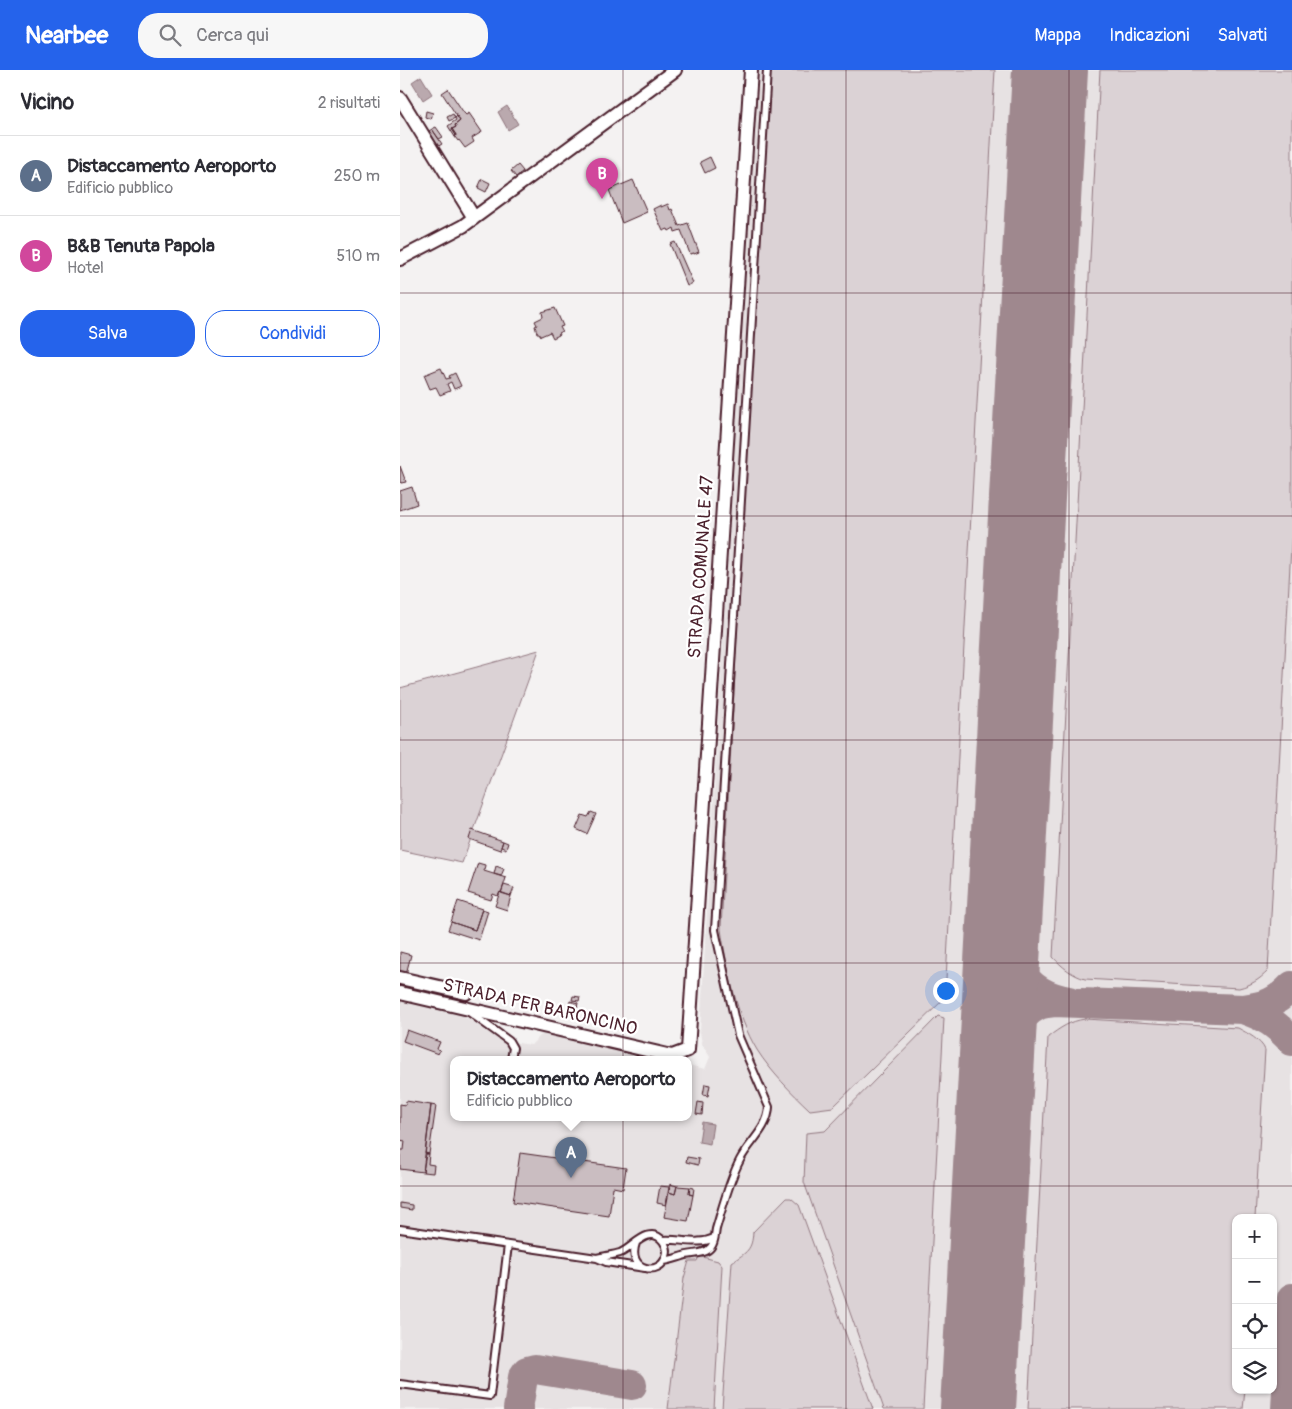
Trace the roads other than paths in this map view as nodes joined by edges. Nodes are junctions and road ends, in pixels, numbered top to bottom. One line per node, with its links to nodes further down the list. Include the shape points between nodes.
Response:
1 (675, 70): 5 (street)
2 (751, 70): 12 (street, STRADA COMUNALE 47, via 688,1050)
3 (767, 70): 14 (lane, via 715,930 738,1035 769,1108 769,1117 740,1159)
4 (400, 98): 5 (street)
5 (473, 219): 6 (street)
6 (400, 259)
7 (400, 978): 9 (street)
8 (400, 993): 10 (street, STRADA PER BARONCINO)
9 (466, 993)
10 (462, 1008): 11 (lane, via 509,1040 513,1048); 12 (street, STRADA PER BARONCINO)
11 (511, 1056)
12 (672, 1056)
13 (400, 1229): 17 (lane)
14 (714, 1238): 15 (lane, via 700,1242); 19 (lane, via 708,1250)
15 (662, 1240): 16 (lane, via 648,1235); 19 (lane, via 667,1254)
16 (636, 1243): 18 (lane, via 621,1252); 20 (lane, via 634,1257)
17 (508, 1244): 18 (lane); 21 (lane, via 490,1396)
18 (597, 1258): 20 (lane)
19 (664, 1261): 20 (lane, via 652,1269)
20 (644, 1268)
21 (400, 1384)

